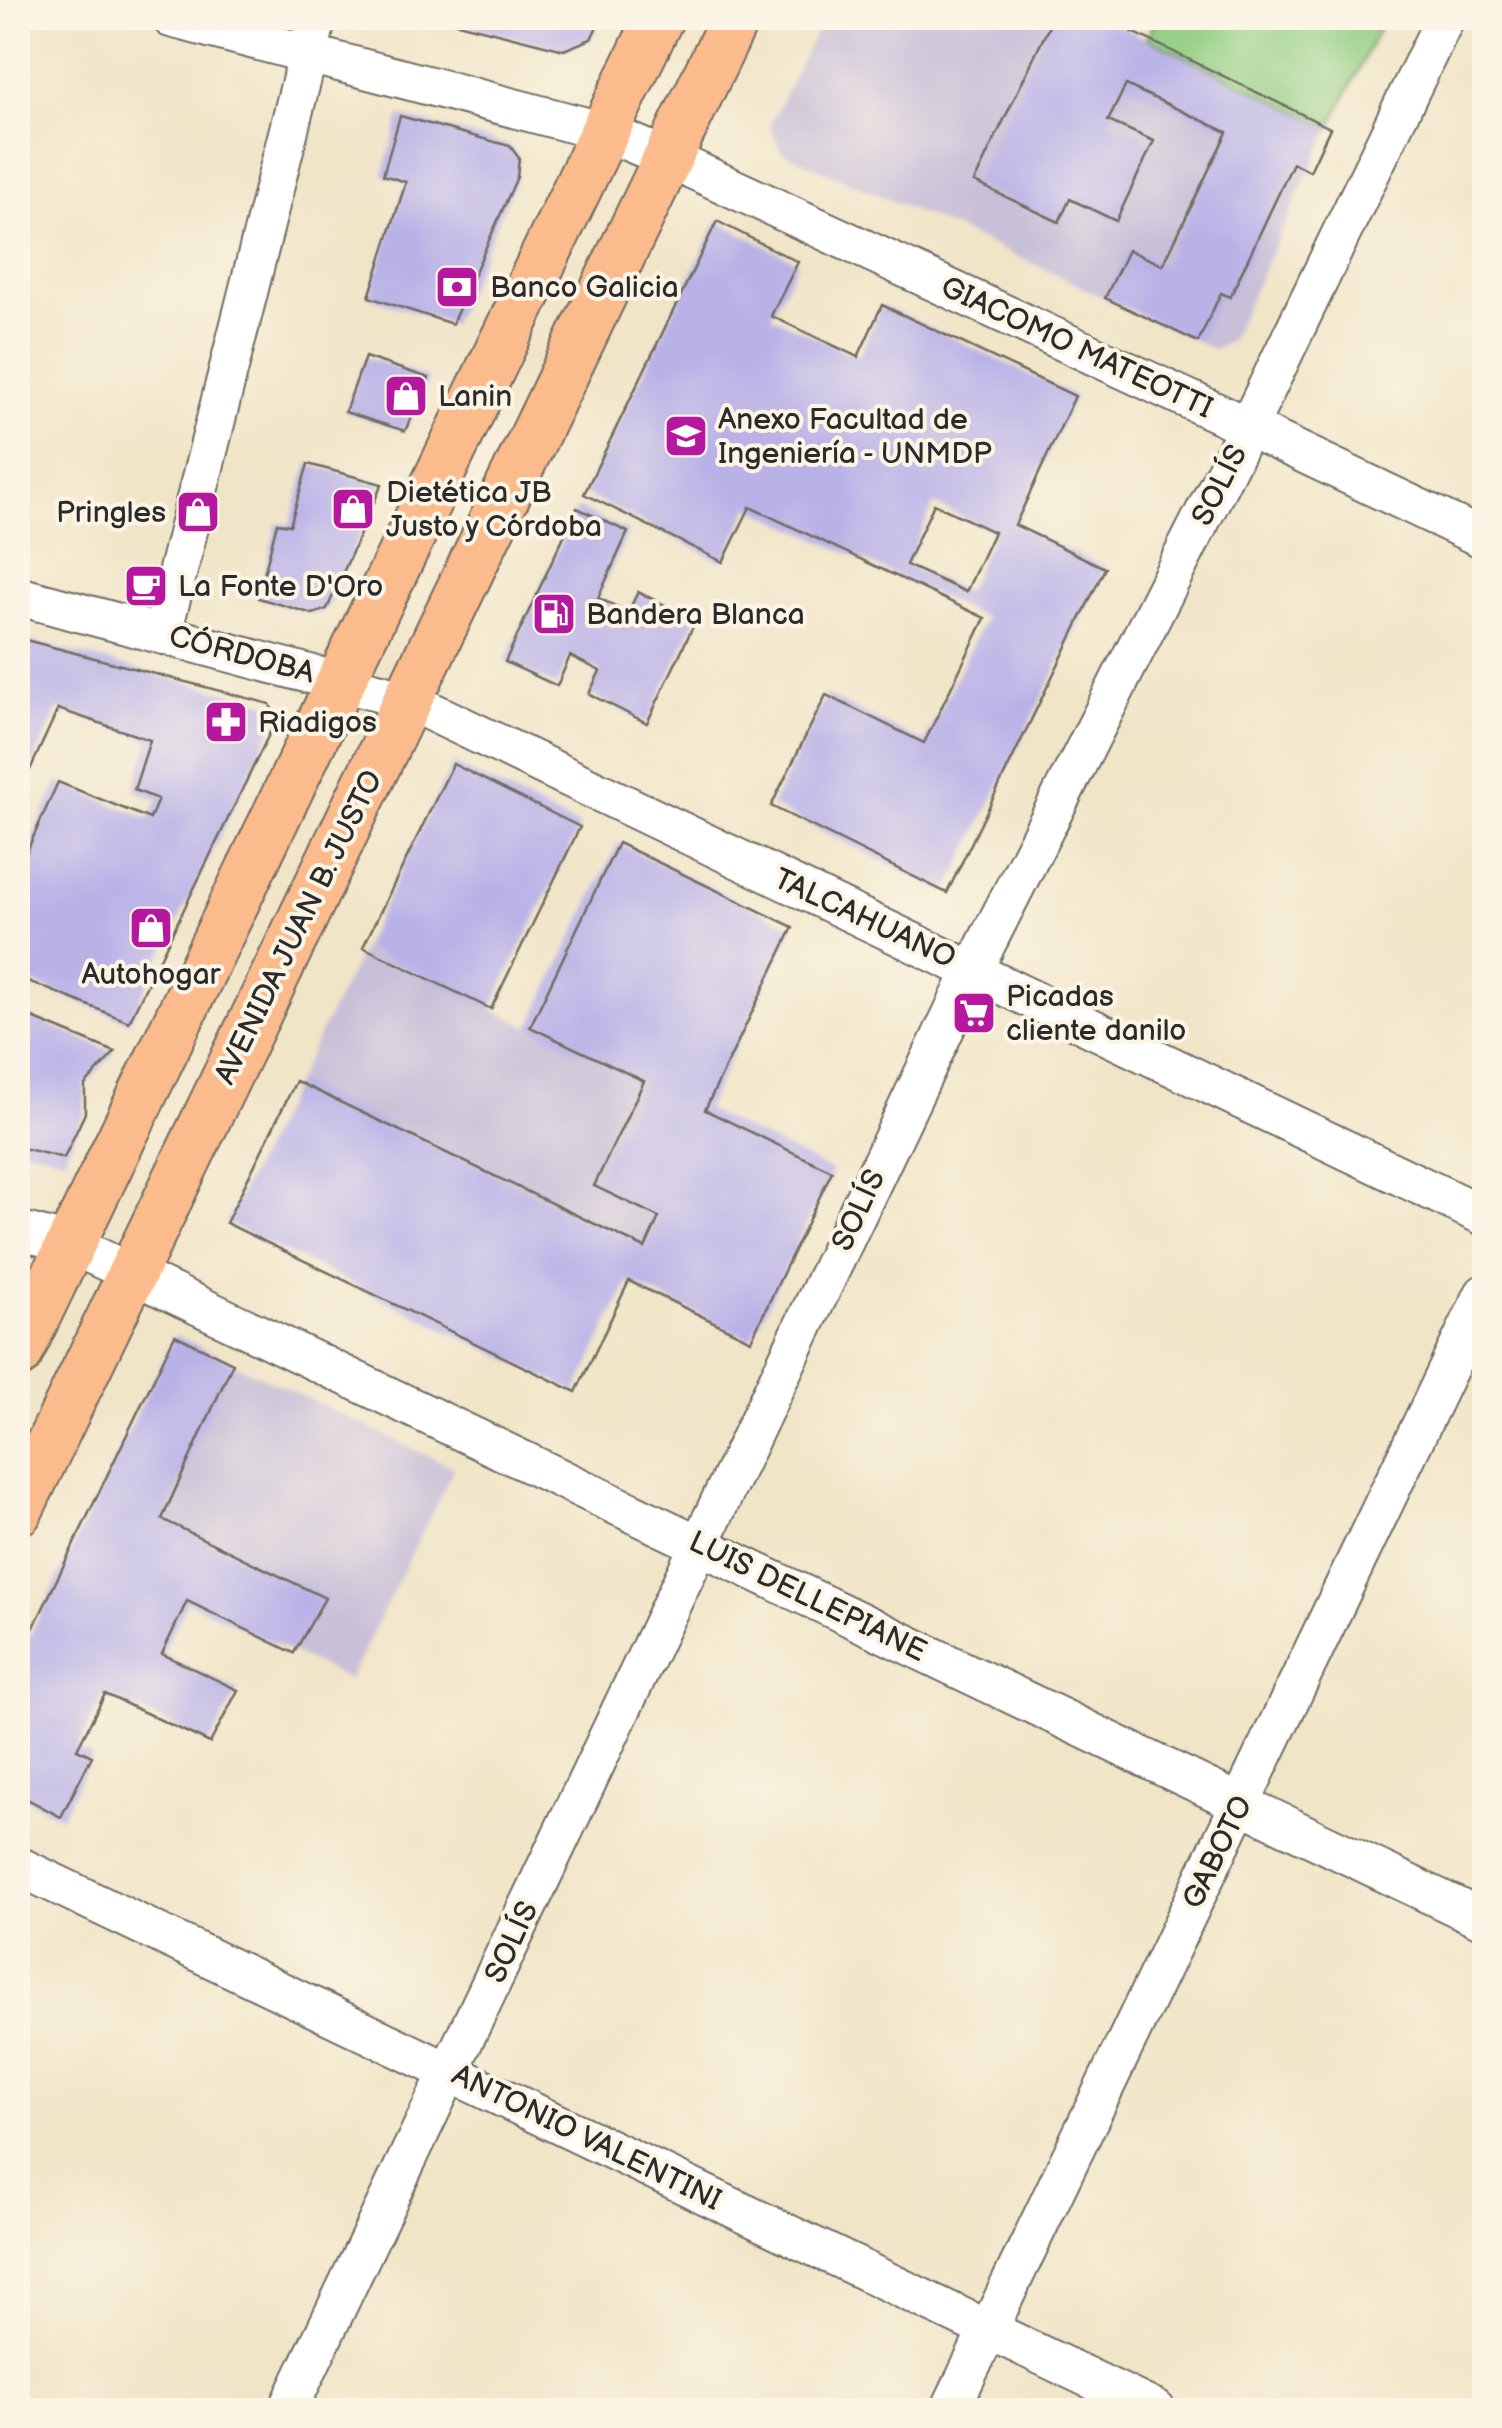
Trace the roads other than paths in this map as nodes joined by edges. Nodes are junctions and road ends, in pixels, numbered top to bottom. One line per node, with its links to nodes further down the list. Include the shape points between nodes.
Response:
1 (171, 18): 6 (street, GIACOMO MATEOTTI)
2 (318, 18): 6 (street)
3 (659, 18): 7 (main road)
4 (735, 18): 8 (main road, AVENIDA JUAN B. JUSTO)
5 (1445, 18): 9 (street, SOLÍS)
6 (308, 54): 7 (street, GIACOMO MATEOTTI); 12 (street)
7 (604, 132): 8 (street, GIACOMO MATEOTTI); 13 (main road)
8 (668, 158): 9 (street, GIACOMO MATEOTTI); 14 (main road, AVENIDA JUAN B. JUSTO)
9 (1248, 426): 10 (street, GIACOMO MATEOTTI); 15 (street, SOLÍS)
10 (1484, 540)
11 (18, 596): 12 (street, CÓRDOBA)
12 (162, 634): 13 (street, CÓRDOBA)
13 (341, 680): 14 (street, CÓRDOBA); 18 (main road)
14 (407, 700): 15 (street, TALCAHUANO); 19 (main road, AVENIDA JUAN B. JUSTO)
15 (973, 970): 16 (street, TALCAHUANO); 23 (street, SOLÍS)
16 (1484, 1216)
17 (18, 1230): 18 (street, LUIS DELLEPIANE)
18 (70, 1244): 19 (street, LUIS DELLEPIANE); 21 (main road)
19 (132, 1274): 22 (main road, AVENIDA JUAN B. JUSTO); 23 (street, LUIS DELLEPIANE)
20 (1484, 1294): 24 (street, GABOTO)
21 (18, 1354)
22 (18, 1512)
23 (700, 1544): 24 (street, LUIS DELLEPIANE); 27 (street, SOLÍS)
24 (1240, 1803): 26 (street, LUIS DELLEPIANE); 28 (street, GABOTO)
25 (18, 1866): 27 (street, ANTONIO VALENTINI)
26 (1484, 1920)
27 (449, 2071): 28 (street, ANTONIO VALENTINI); 29 (street, SOLÍS)
28 (988, 2330): 30 (street, GABOTO); 31 (street, ANTONIO VALENTINI)
29 (288, 2410)
30 (950, 2410)
31 (1156, 2410)

